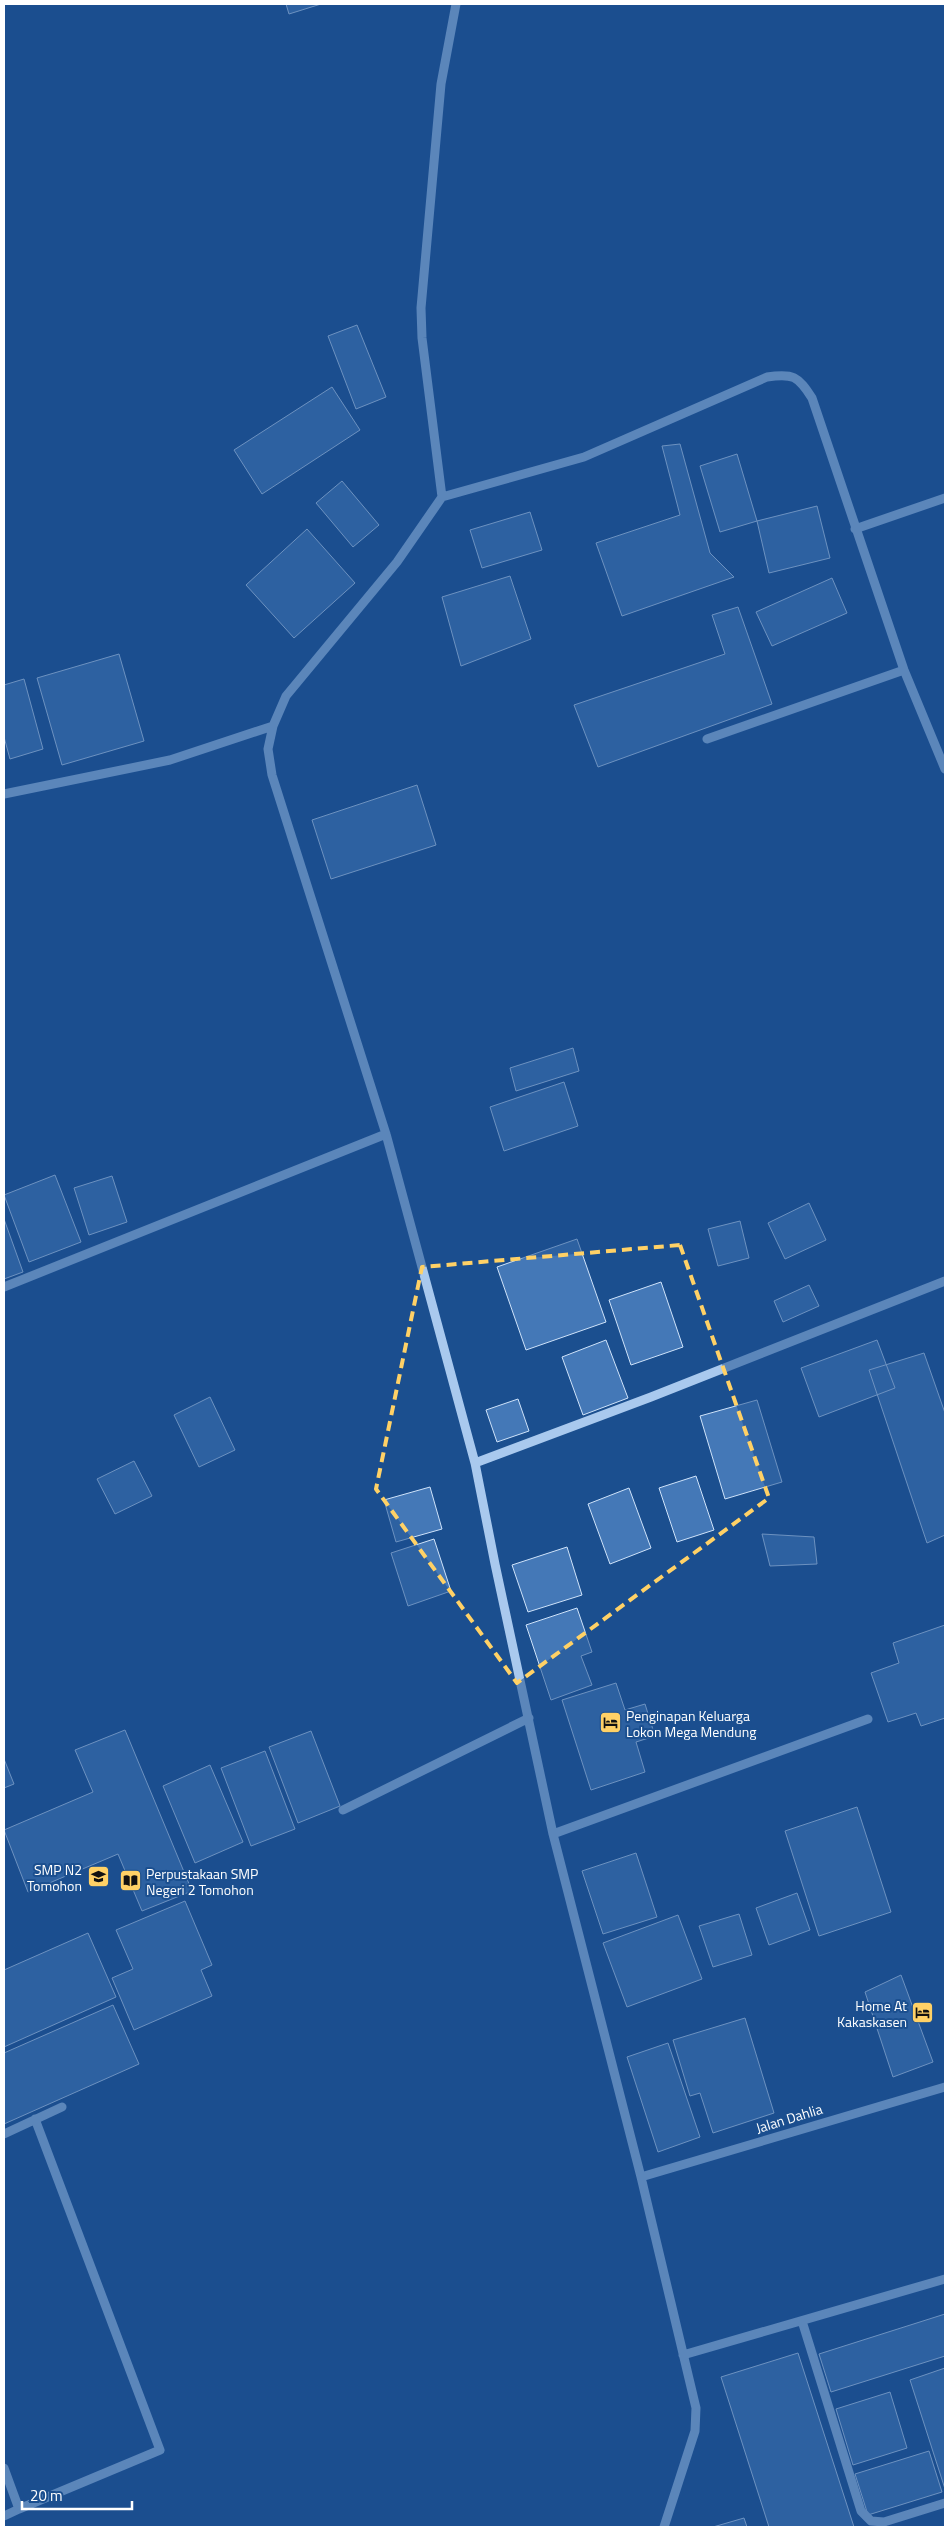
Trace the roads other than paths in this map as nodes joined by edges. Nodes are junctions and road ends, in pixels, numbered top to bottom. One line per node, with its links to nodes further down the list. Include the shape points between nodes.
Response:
1 (456, 4): 2 (street, via 441,84 421,308)
2 (442, 497): 4 (street, via 584,457 756,381 783,374 802,382 812,398); 6 (street, via 397,562 286,696)
3 (945, 498): 4 (street)
4 (855, 530): 5 (street)
5 (904, 670): 7 (street); 8 (street)
6 (273, 726): 9 (street, via 170,760); 10 (street, via 268,749 272,775)
7 (707, 739)
8 (945, 769)
9 (4, 794)
10 (386, 1134): 12 (street); 13 (street)
11 (945, 1281): 13 (street)
12 (4, 1287)
13 (475, 1463): 14 (street)
14 (529, 1718): 16 (street); 17 (street)
15 (868, 1719): 17 (street)
16 (343, 1810)
17 (554, 1834): 22 (street)
18 (945, 2087): 22 (street, Jalan Dahlia)
19 (62, 2107): 20 (street)
20 (35, 2119): 21 (street); 28 (street, via 160,2450)
21 (4, 2134)
22 (640, 2177): 25 (street)
23 (945, 2279): 24 (street)
24 (802, 2320): 25 (street); 27 (street, via 861,2511 871,2521 884,2522)
25 (683, 2355): 30 (street, via 696,2408 695,2432)
26 (4, 2468): 28 (street)
27 (945, 2503)
28 (19, 2509): 29 (street)
29 (4, 2516)
30 (664, 2527)

